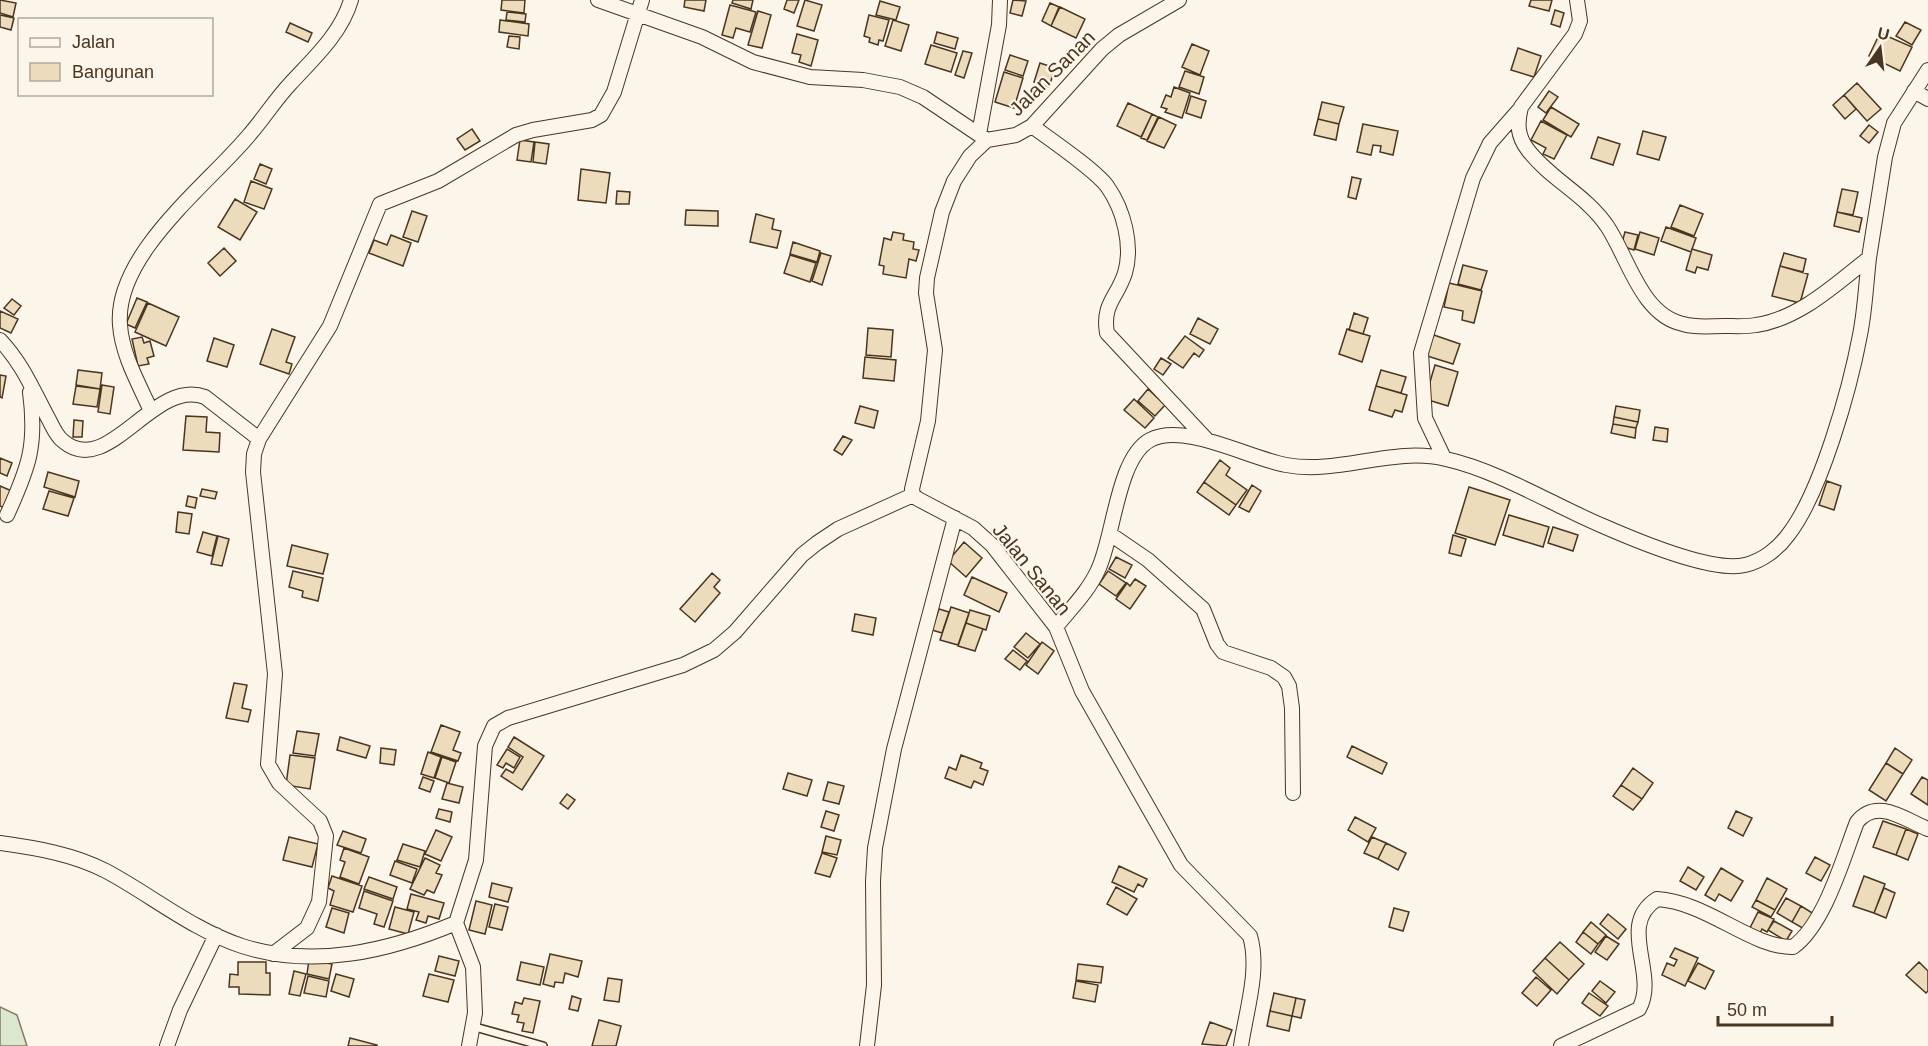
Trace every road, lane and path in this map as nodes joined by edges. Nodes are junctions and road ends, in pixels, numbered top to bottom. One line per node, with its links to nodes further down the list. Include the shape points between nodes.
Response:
1 (351, 0): 17 (street, via 335,32 250,135 172,214 139,263 122,298 120,325 129,362)
2 (598, 0): 7 (street)
3 (642, 0): 7 (street)
4 (1000, 0): 13 (street)
5 (1179, 0): 12 (street, Jalan Sanan, via 1102,49)
6 (1577, 0): 11 (street, via 1580,21 1575,33)
7 (638, 14): 13 (street, via 702,37 753,62 810,77 900,87); 18 (street, via 614,92 602,115 516,135 438,181 380,204 330,326)
8 (1928, 70): 9 (street)
9 (1914, 91): 10 (street); 14 (street, via 1894,123)
10 (1928, 99)
11 (1521, 107): 14 (street, via 1519,135 1528,151 1595,210 1617,241 1648,300 1661,314 1680,324 1755,325 1779,320 1821,296); 20 (street, via 1490,143 1473,178 1421,352 1425,418)
12 (1032, 126): 13 (street, Jalan Sanan, via 1016,135); 19 (street, via 1107,186 1128,240 1129,260 1104,316 1107,333)
13 (983, 137): 21 (street, via 954,181 933,249 926,293 935,350 928,421)
14 (1869, 258): 20 (street, via 1860,334 1838,421 1799,517 1788,536 1767,556 1743,566 1682,556)
15 (0, 340): 16 (street)
16 (28, 378): 17 (street, via 62,441 82,450 97,450); 22 (street, via 34,442 26,475)
17 (151, 411): 18 (street, via 183,394 194,393 205,397)
18 (259, 439): 31 (street, via 253,472 275,674 268,764 279,783 320,821 326,836 319,902 313,916 308,927)
19 (1207, 440): 20 (street, via 1290,466 1340,466 1406,456); 24 (street, via 1162,434 1140,448 1124,480)
20 (1444, 458)
21 (913, 495): 23 (street, Jalan Sanan); 29 (street, via 837,529 817,543 714,650 683,665 508,718 494,726 485,746 476,860)
22 (7, 515)
23 (955, 518): 25 (street, Jalan Sanan, via 992,545); 36 (street, via 894,750 876,848 874,985)
24 (1110, 534): 25 (street, via 1088,589); 26 (street, via 1148,560 1203,609 1223,651 1271,668 1284,677 1292,708)
25 (1056, 627): 37 (street, Jalan Sanan, via 1082,691 1181,865 1250,936 1254,966)
26 (1293, 793)
27 (1928, 829): 38 (street, via 1887,811 1863,814 1810,930 1793,947 1773,945 1691,905 1657,899 1641,914 1638,947 1645,993 1639,1009)
28 (0, 843): 30 (street, via 38,848 103,870)
29 (456, 923): 31 (street, via 382,949 319,957); 32 (street, via 473,967)
30 (216, 935): 31 (street); 33 (street)
31 (273, 954)
32 (475, 1027): 34 (street); 35 (lane)
33 (167, 1046)
34 (469, 1046)
35 (543, 1046)
36 (867, 1046)
37 (1241, 1046)
38 (1561, 1046)

